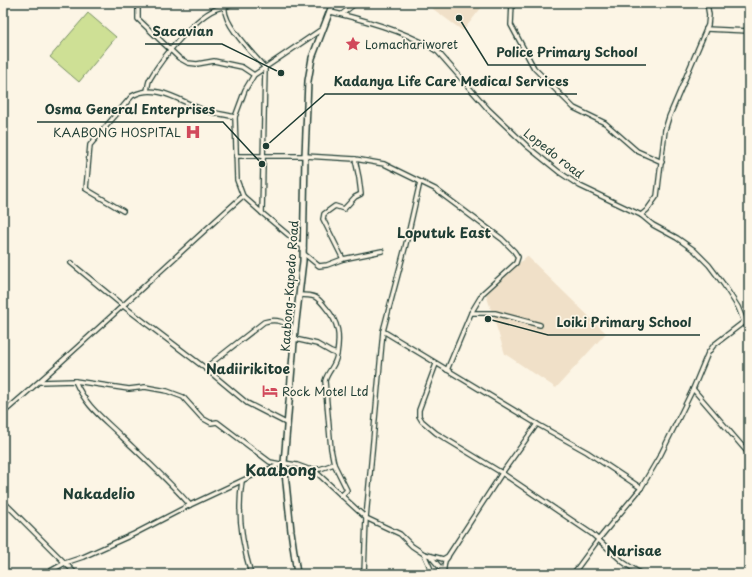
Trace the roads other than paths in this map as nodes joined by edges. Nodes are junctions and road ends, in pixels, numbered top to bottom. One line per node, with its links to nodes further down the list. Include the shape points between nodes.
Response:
1 (138, 3): 13 (street, via 138,19)
2 (236, 3): 7 (street)
3 (333, 3): 8 (main road, Kaabong-Kapedo Road)
4 (356, 3): 9 (street)
5 (512, 3): 22 (street, via 511,25 534,68 574,108 604,123 637,151)
6 (708, 3): 11 (street)
7 (225, 7): 13 (street, via 219,7 197,21); 14 (street, via 229,23)
8 (331, 12): 9 (street, Lopedo road); 10 (main road, Kaabong-Kapedo Road)
9 (342, 14): 27 (street, Lopedo road, via 400,33 429,46 446,60 488,109 540,157 580,186)
10 (325, 28): 14 (street); 20 (main road, Kaabong-Kapedo Road, via 312,58 308,81)
11 (706, 29): 12 (street); 22 (street, via 669,117)
12 (749, 31)
13 (170, 50): 15 (street, via 188,63 214,61 242,67); 16 (street, via 149,80)
14 (265, 68): 15 (street); 19 (street)
15 (254, 75): 17 (street, via 245,90)
16 (147, 91): 17 (street, via 160,91 203,110); 25 (street, via 132,96 90,145 86,189)
17 (235, 117): 18 (street)
18 (236, 156): 19 (street); 24 (street, via 237,180)
19 (263, 156): 20 (street); 26 (street)
20 (305, 156): 21 (street); 28 (main road, Kaabong-Kapedo Road)
21 (355, 159): 23 (street, via 384,164); 30 (street, via 361,194 344,208 335,206 324,214 323,219)
22 (662, 162): 27 (street, via 657,196)
23 (420, 182): 34 (street, via 435,189 502,239 518,257 516,262 483,293); 40 (street)
24 (243, 196): 26 (street); 33 (street)
25 (124, 211)
26 (262, 214): 28 (street)
27 (641, 215): 36 (street, Lopedo road, via 694,250 709,265 738,307)
28 (303, 250): 30 (street, via 319,266); 32 (main road, Kaabong-Kapedo Road)
29 (382, 251): 30 (street)
30 (343, 259)
31 (71, 263): 33 (street)
32 (299, 295): 38 (main road, Kaabong-Kapedo Road); 42 (street, via 316,298 334,317 338,331)
33 (122, 305): 44 (street); 47 (street)
34 (471, 313): 37 (street, via 495,313); 45 (street)
35 (749, 318): 36 (street)
36 (744, 322): 39 (street, Lopedo road); 48 (street, via 714,345)
37 (540, 325)
38 (295, 330): 41 (main road, Kaabong-Kapedo Road); 44 (street, via 286,322 264,322)
39 (749, 330)
40 (383, 331): 43 (street); 62 (street)
41 (295, 339): 42 (street, via 318,344); 50 (main road, Kaabong-Kapedo Road)
42 (337, 354): 54 (street, via 336,362 327,373 325,381)
43 (436, 364): 45 (street); 56 (street, via 419,416 436,434)
44 (205, 368): 50 (street, via 247,403)
45 (447, 370): 51 (street)
46 (75, 381): 47 (street); 53 (street, via 129,390 145,387 176,394 188,402 202,418 211,423 217,422 270,462); 61 (street, via 81,394 95,412)
47 (40, 382): 49 (street)
48 (693, 389): 52 (street); 58 (street)
49 (3, 413)
50 (288, 424): 53 (main road, Kaabong-Kapedo Road)
51 (537, 424): 56 (street); 58 (street)
52 (749, 454)
53 (283, 464): 55 (street); 57 (street); 72 (main road, Kaabong-Kapedo Road)
54 (334, 464): 55 (street, via 320,469); 59 (street, via 346,490)
55 (310, 469): 59 (street)
56 (502, 473): 63 (street); 66 (street)
57 (242, 481): 61 (street); 71 (street, via 242,533)
58 (641, 488): 63 (street)
59 (341, 496): 62 (street)
60 (3, 501): 67 (street)
61 (190, 505): 67 (street, via 134,534)
62 (366, 518): 64 (street, via 400,534); 73 (street)
63 (598, 540): 75 (street); 76 (street)
64 (424, 554): 65 (street); 74 (street)
65 (430, 556): 66 (street, via 443,559); 68 (street)
66 (448, 556): 68 (street)
67 (65, 563): 69 (street); 70 (street)
68 (444, 573)
69 (45, 574)
70 (76, 574)
71 (251, 574)
72 (297, 574)
73 (364, 574)
74 (433, 574)
75 (573, 574)
76 (641, 574)

